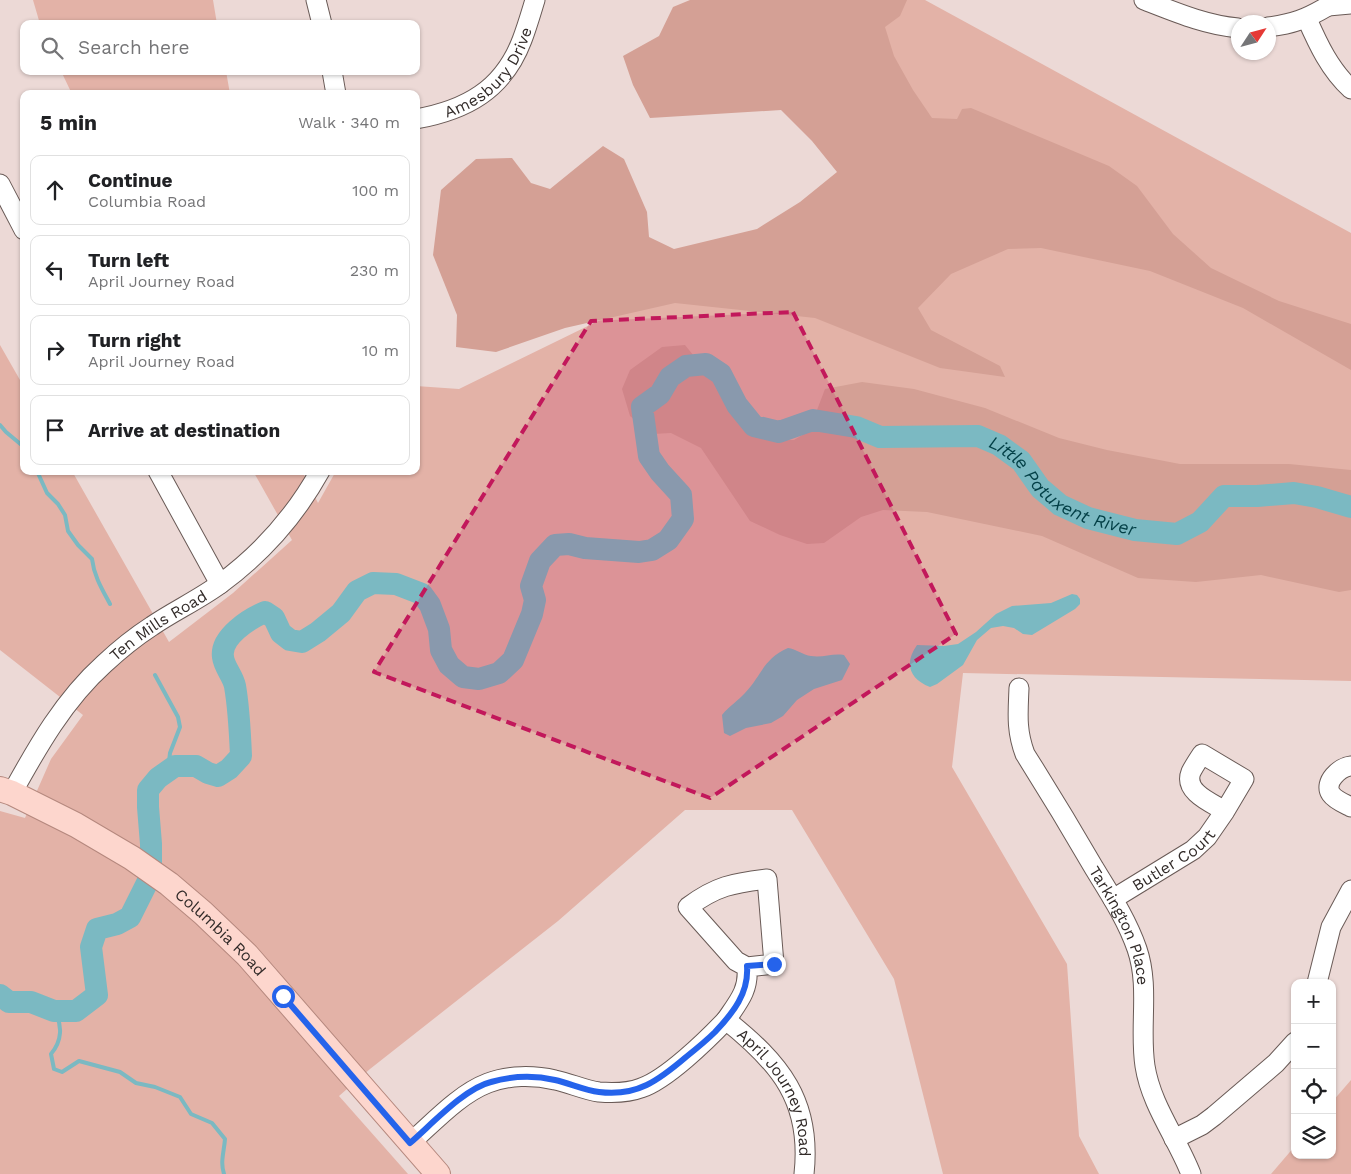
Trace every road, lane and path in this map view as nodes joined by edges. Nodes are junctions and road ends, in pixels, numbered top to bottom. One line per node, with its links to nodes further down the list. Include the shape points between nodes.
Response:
1 (316, 0): 7 (street)
2 (535, 0): 13 (street, Amesbury Drive, via 522,40 502,75 471,102)
3 (1144, 0): 9 (street, via 1200,21)
4 (1330, 3): 5 (street); 6 (street)
5 (1351, 4)
6 (1307, 19): 8 (street); 11 (street, via 1320,49)
7 (321, 20)
8 (1276, 26)
9 (1231, 27)
10 (333, 75): 12 (street)
11 (1351, 89)
12 (335, 90)
13 (420, 118)
14 (0, 184): 15 (street)
15 (20, 222)
16 (160, 475): 18 (street)
17 (318, 475): 18 (street, Ten Mills Road, via 280,530)
18 (220, 584): 21 (street, Ten Mills Road, via 151,626 104,664 61,711)
19 (1019, 688): 25 (street, Tarkington Place, via 1017,726 1025,754)
20 (1351, 766): 22 (street, via 1337,772 1329,789 1334,797)
21 (6, 791): 31 (main road, Columbia Road, via 76,825 132,858 203,913 247,955)
22 (1351, 807)
23 (1225, 811): 25 (street, Butler Court, via 1207,837 1193,850)
24 (1351, 890): 27 (street, via 1331,927)
25 (1113, 899): 30 (street, Tarkington Place, via 1131,933 1142,966 1148,1080)
26 (747, 966): 26 (street, via 736,961 688,907 723,886 767,879 774,964); 28 (street, April Journey Road, via 744,994)
27 (1318, 979)
28 (726, 1020): 31 (street, April Journey Road, via 671,1070 641,1088 598,1092 554,1080 522,1076 488,1082 464,1096); 33 (street, April Journey Road, via 768,1056 787,1083 803,1128)
29 (1291, 1046): 30 (street, via 1214,1116)
30 (1174, 1139): 34 (street, Tarkington Place)
31 (410, 1143): 32 (main road, Columbia Road)
32 (438, 1174)
33 (804, 1174)
34 (1192, 1174)

